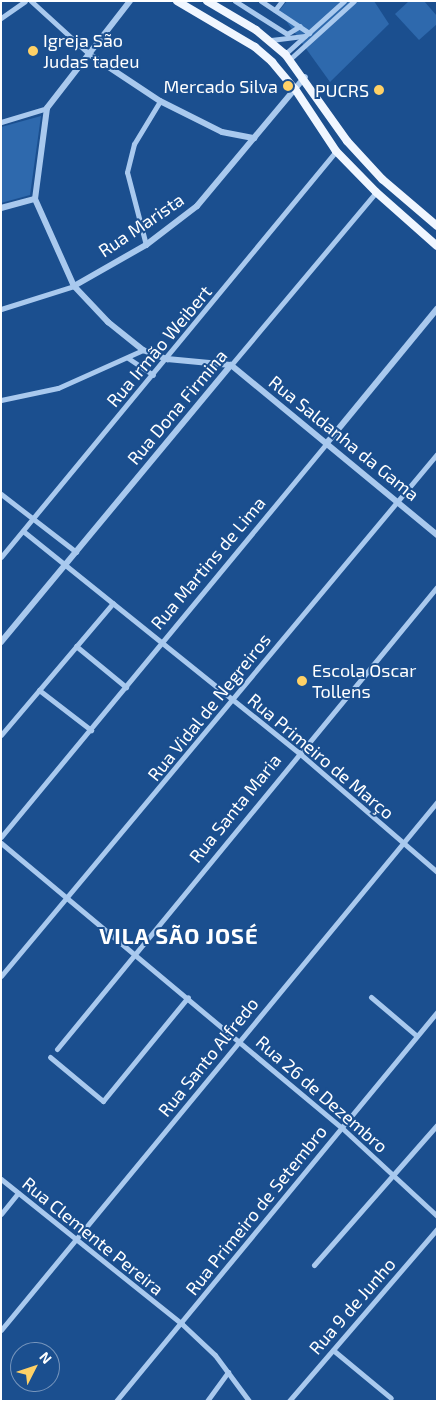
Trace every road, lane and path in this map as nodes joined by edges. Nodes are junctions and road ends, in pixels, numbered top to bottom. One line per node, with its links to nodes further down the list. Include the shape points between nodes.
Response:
1 (25, 1): 12 (street)
2 (31, 1): 17 (street)
3 (130, 1): 17 (street)
4 (177, 1): 20 (main road, via 255,47)
5 (207, 1): 15 (main road)
6 (235, 1): 13 (street, via 287,34)
7 (261, 1): 11 (street)
8 (282, 1): 11 (street)
9 (344, 1): 14 (street)
10 (353, 2): 16 (street)
11 (275, 10): 13 (street)
12 (1, 18)
13 (300, 26): 14 (street)
14 (305, 36): 15 (street); 16 (street); 18 (street)
15 (271, 40): 18 (main road)
16 (306, 45): 18 (street)
17 (89, 54): 21 (street); 22 (street)
18 (288, 56): 19 (main road)
19 (305, 77): 20 (street, Rua Marista); 29 (main road, via 347,141 382,179)
20 (295, 89): 24 (street, Rua Marista); 25 (main road)
21 (160, 101): 24 (street, via 222,132); 30 (street, via 134,144 127,172)
22 (47, 108): 23 (street); 27 (street)
23 (1, 122)
24 (254, 138): 30 (street, Rua Marista, via 197,206)
25 (336, 151): 26 (main road); 37 (street, Rua Irmão Weibert)
26 (376, 192): 31 (main road); 38 (street, Rua Dona Firmina)
27 (35, 199): 28 (street); 32 (street)
28 (1, 208)
29 (437, 226)
30 (146, 244): 32 (street, Rua Marista)
31 (437, 246)
32 (74, 286): 33 (street, Rua Marista); 35 (street, via 108,322)
33 (1, 309)
34 (437, 309): 41 (street, Rua Martins de Lima)
35 (143, 350): 36 (street); 37 (street)
36 (128, 358): 39 (street); 40 (street, via 58,388)
37 (167, 359): 38 (street); 39 (street, Rua Irmão Weibert)
38 (231, 365): 41 (street, Rua Saldanha da Gama); 48 (street, Rua Dona Firmina)
39 (153, 375): 45 (street, Rua Irmão Weibert)
40 (1, 400)
41 (326, 444): 44 (street, Rua Saldanha da Gama); 54 (street, Rua Martins de Lima)
42 (437, 454): 44 (street, Rua Vidal de Negreiros)
43 (1, 494): 45 (street)
44 (398, 501): 47 (street, Rua Saldanha da Gama); 58 (street, Rua Vidal de Negreiros)
45 (33, 519): 46 (street, Rua Irmão Weibert); 48 (street)
46 (23, 531): 49 (street, Rua Irmão Weibert); 50 (street, Rua Primeiro de Março)
47 (437, 535)
48 (76, 552): 50 (street, Rua Dona Firmina)
49 (1, 557)
50 (66, 565): 52 (street, Rua Primeiro de Março); 53 (street, Rua Dona Firmina)
51 (437, 587): 61 (street, Rua Santa Maria)
52 (113, 603): 54 (street, Rua Primeiro de Março); 55 (street)
53 (1, 642)
54 (162, 643): 56 (street, Rua Martins de Lima); 58 (street, Rua Primeiro de Março)
55 (76, 646): 56 (street); 57 (street)
56 (126, 687): 59 (street, Rua Martins de Lima)
57 (39, 690): 59 (street); 60 (street)
58 (232, 699): 61 (street, Rua Primeiro de Março); 67 (street, Rua Vidal de Negreiros)
59 (91, 730): 63 (street, Rua Martins de Lima)
60 (1, 735)
61 (298, 752): 65 (street, Rua Primeiro de Março); 68 (street, Rua Santa Maria)
62 (437, 802): 65 (street, Rua Santo Alfredo)
63 (1, 836)
64 (1, 843): 67 (street, Rua 26 de Dezembro)
65 (403, 843): 66 (street, Rua Primeiro de Março); 74 (street, Rua Santo Alfredo)
66 (437, 872)
67 (69, 897): 68 (street, Rua 26 de Dezembro); 69 (street, Rua Vidal de Negreiros)
68 (136, 953): 71 (street, Rua 26 de Dezembro); 75 (street, Rua Santa Maria)
69 (1, 976)
70 (371, 997): 73 (street)
71 (188, 998): 74 (street, Rua 26 de Dezembro); 76 (street, via 102,1100)
72 (437, 1012): 73 (street, Rua Primeiro de Setembro)
73 (417, 1036): 78 (street, Rua Primeiro de Setembro)
74 (238, 1040): 78 (street, Rua 26 de Dezembro); 85 (street, Rua Santo Alfredo)
75 (57, 1048)
76 (50, 1057)
77 (437, 1126): 79 (street)
78 (341, 1127): 79 (street, Rua 26 de Dezembro); 87 (street, Rua Primeiro de Setembro)
79 (394, 1176): 83 (street, Rua 26 de Dezembro); 86 (street)
80 (1, 1179): 81 (street, Rua Clemente Pereira)
81 (18, 1193): 82 (street); 85 (street, Rua Clemente Pereira)
82 (1, 1214)
83 (437, 1216)
84 (437, 1230): 89 (street, Rua 9 de Junho)
85 (77, 1242): 87 (street, Rua Clemente Pereira); 88 (street, Rua Santo Alfredo)
86 (314, 1265)
87 (182, 1324): 90 (street, Rua Clemente Pereira); 92 (street, Rua Primeiro de Setembro, via 139,1369)
88 (1, 1330)
89 (333, 1350): 91 (street); 95 (street, Rua 9 de Junho)
90 (228, 1372): 93 (street); 94 (street, Rua Clemente Pereira)
91 (391, 1398)
92 (116, 1401)
93 (207, 1401)
94 (248, 1401)
95 (289, 1401)

